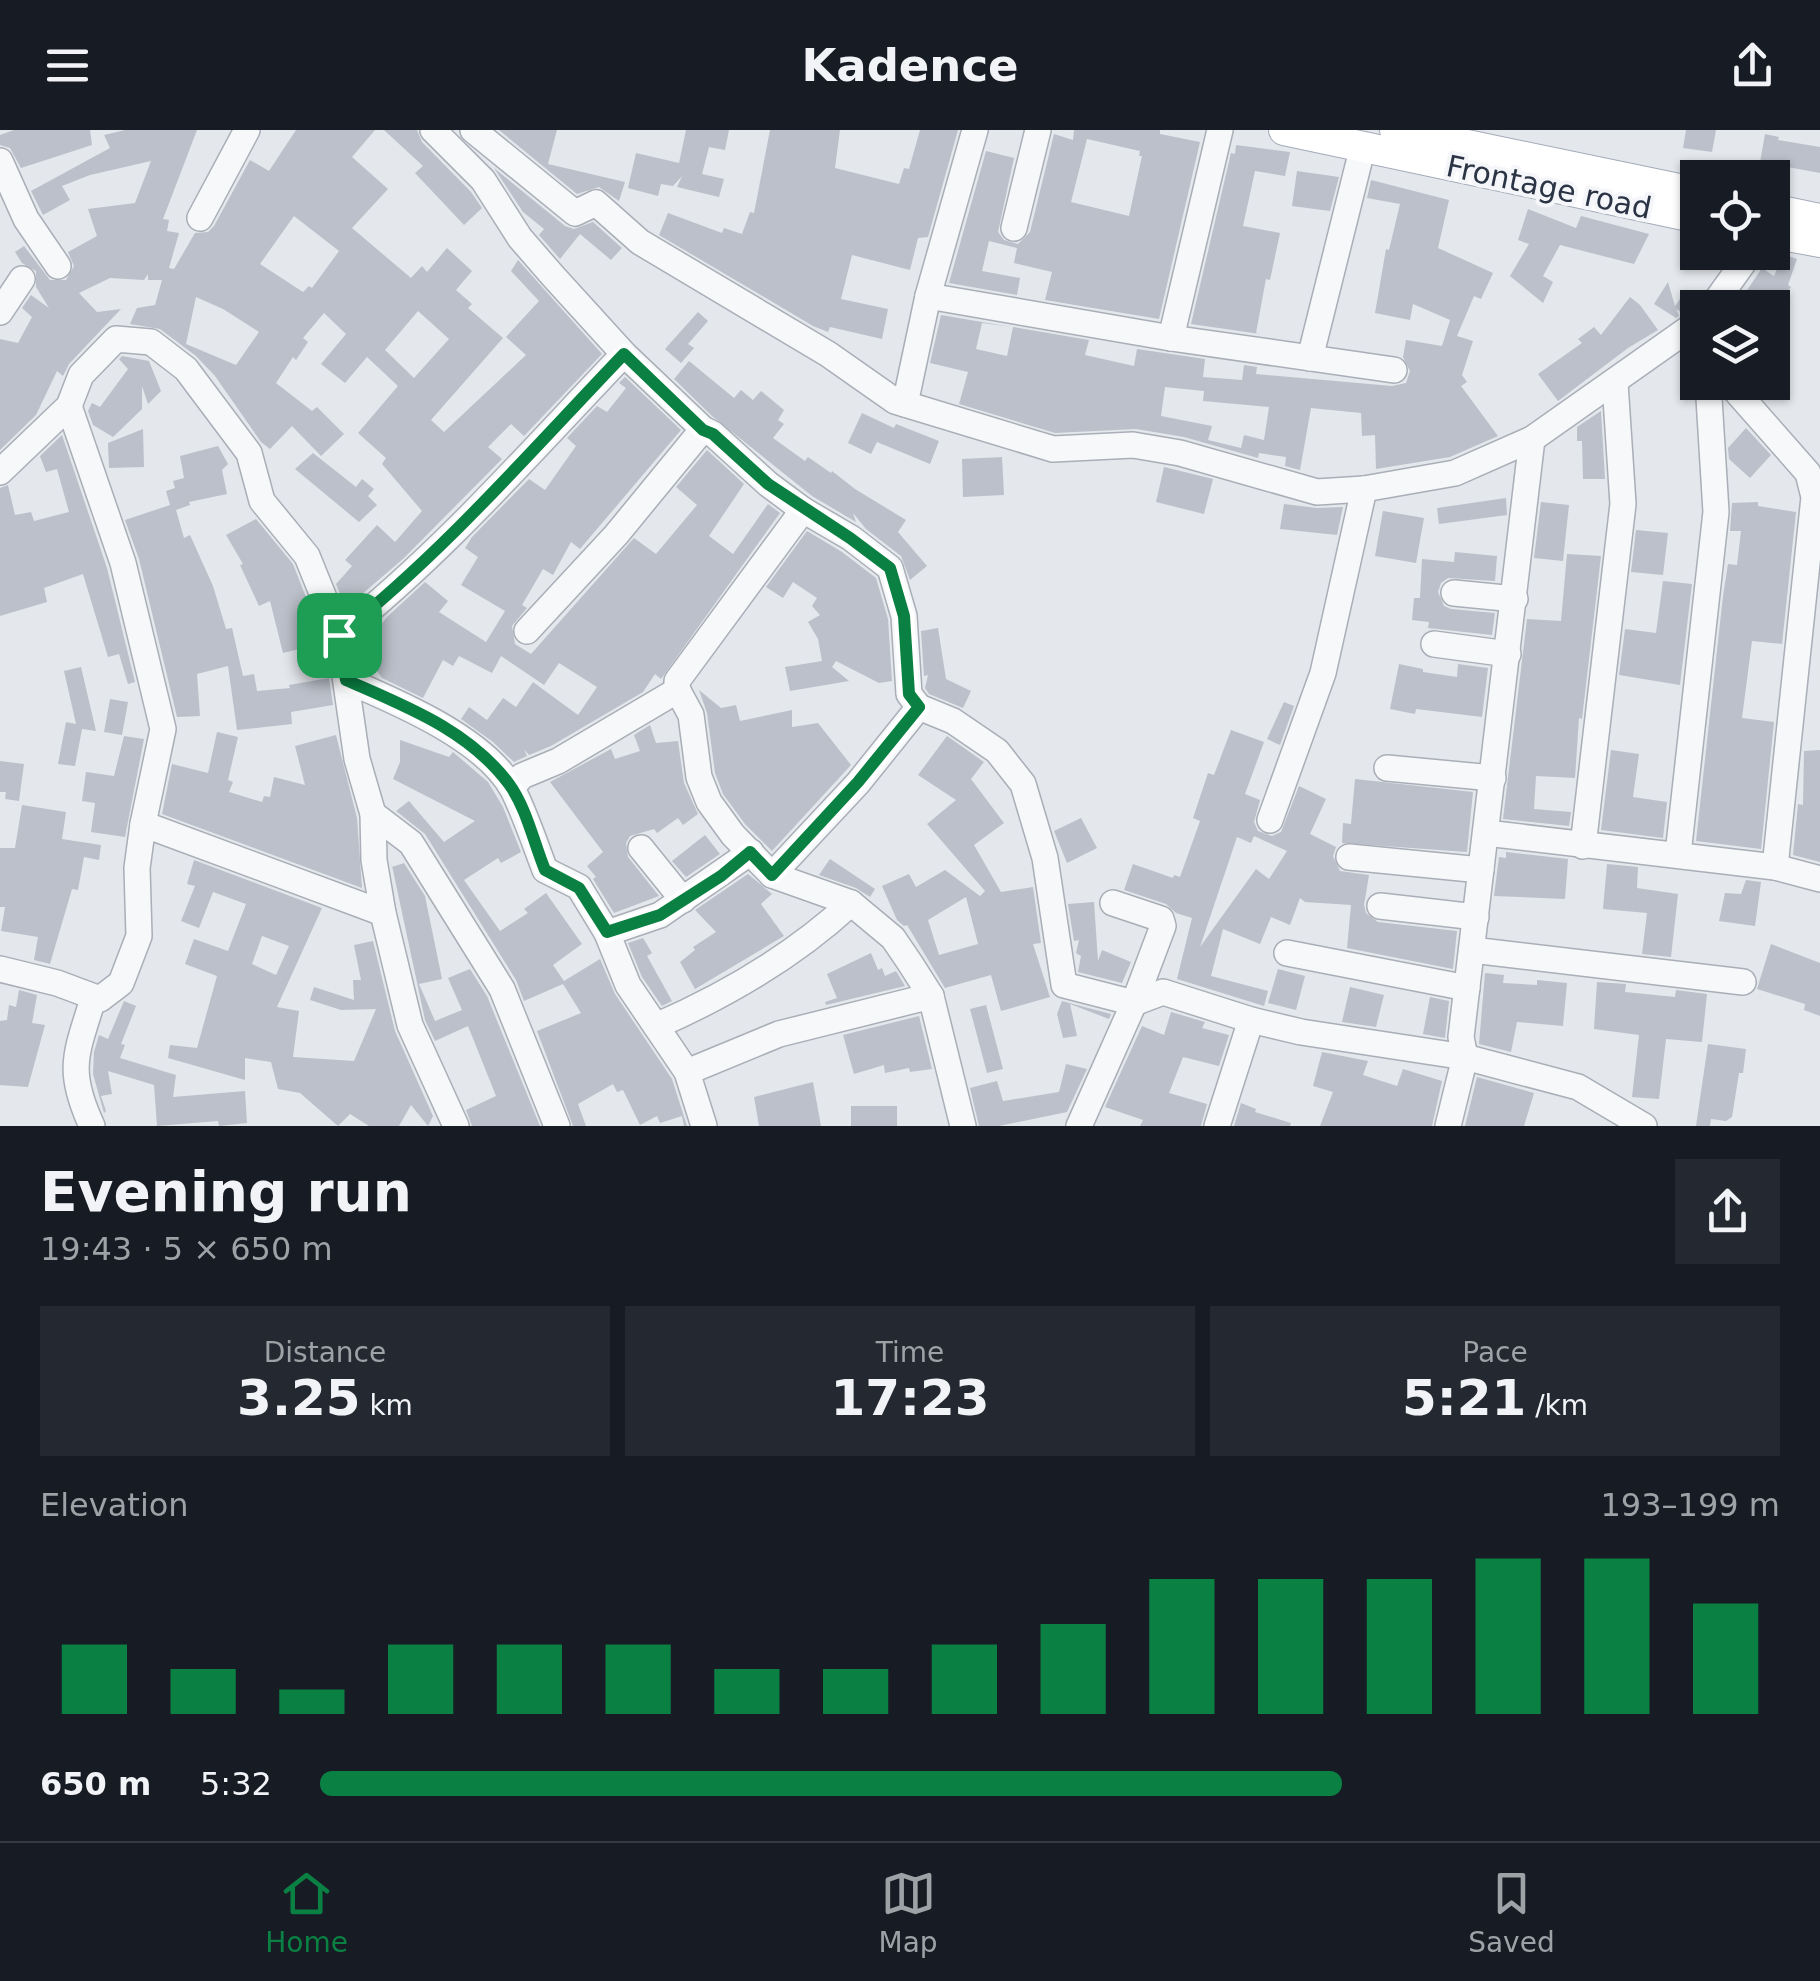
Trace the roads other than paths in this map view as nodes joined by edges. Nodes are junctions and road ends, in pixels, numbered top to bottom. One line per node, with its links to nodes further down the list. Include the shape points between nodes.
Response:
1 (247, 130): 14 (street)
2 (433, 130): 25 (street, via 483,180 520,238)
3 (474, 130): 31 (street, via 575,213 596,203 640,242)
4 (975, 130): 21 (street)
5 (1038, 130): 16 (street)
6 (1220, 130): 24 (street)
7 (1284, 130): 9 (main road, Frontage road)
8 (1395, 130): 11 (main road)
9 (1362, 146): 13 (main road, Frontage road); 26 (street)
10 (0, 161): 19 (street, via 26,219)
11 (1680, 189)
12 (1790, 212): 15 (main road)
13 (1680, 214)
14 (200, 218)
15 (1820, 218)
16 (1014, 228)
17 (1790, 236): 18 (main road)
18 (1820, 242)
19 (58, 266)
20 (22, 280): 22 (street)
21 (928, 296): 24 (street); 31 (street)
22 (0, 312)
23 (1680, 336): 28 (street)
24 (1171, 338): 26 (street)
25 (624, 354): 33 (street); 41 (street, via 457,529)
26 (1310, 358): 27 (street)
27 (1394, 370)
28 (1615, 383): 34 (street); 54 (street, via 1623,504)
29 (1709, 400): 57 (street, via 1716,512)
30 (1744, 400): 59 (street, via 1808,473 1814,497)
31 (905, 404): 36 (street, via 1053,449 1134,445 1316,492)
32 (69, 406): 35 (street); 41 (street, via 81,375 116,339 151,342 186,369 250,453 262,501 306,556); 52 (street, via 122,563 163,729)
33 (703, 430): 37 (street); 40 (street)
34 (1532, 439): 36 (street, via 1456,473); 39 (street)
35 (0, 472)
36 (1364, 489): 51 (street, via 1323,673)
37 (803, 510): 45 (street, via 677,681); 46 (street, via 890,568 904,616 909,694)
38 (1454, 593): 39 (street)
39 (1515, 600): 43 (street)
40 (528, 631)
41 (339, 635): 44 (street)
42 (1434, 644): 43 (street)
43 (1508, 654): 48 (street)
44 (346, 680): 49 (street, via 433,718); 50 (street)
45 (678, 690): 49 (street); 56 (street, via 691,715 698,777 709,802)
46 (919, 707): 61 (street); 77 (street, via 954,721 997,751 1024,784 1045,858 1064,985)
47 (1388, 768): 48 (street)
48 (1493, 778): 53 (street)
49 (512, 787): 69 (street, via 545,870 579,888)
50 (373, 814): 67 (street); 84 (street, via 411,843 502,989)
51 (1270, 820)
52 (142, 824): 67 (street); 76 (street, via 139,936 121,984)
53 (1486, 834): 54 (street); 60 (street)
54 (1583, 846): 57 (street)
55 (641, 848): 63 (street)
56 (750, 852): 61 (street); 63 (street)
57 (1678, 854): 59 (street)
58 (1349, 856): 60 (street)
59 (1775, 867): 62 (street)
60 (1482, 870): 68 (street)
61 (772, 875): 65 (street)
62 (1820, 880)
63 (684, 900): 69 (street)
64 (1113, 902): 77 (street, via 1163,922)
65 (851, 903): 75 (street, via 893,938); 79 (street, via 784,958)
66 (1380, 906): 68 (street)
67 (383, 913): 83 (street, via 410,1026)
68 (1476, 916): 70 (street)
69 (607, 932): 79 (street, via 628,984)
70 (1472, 950): 73 (street); 74 (street)
71 (1288, 953): 74 (street)
72 (0, 969): 76 (street)
73 (1742, 982)
74 (1467, 988): 80 (street)
75 (931, 996): 81 (street, via 778,1034); 86 (street)
76 (92, 998): 82 (street, via 76,1058 77,1094)
77 (1134, 1003): 78 (street, via 1162,992); 87 (street)
78 (1250, 1020): 80 (street); 88 (street)
79 (656, 1026): 81 (street)
80 (1465, 1057): 89 (street); 90 (street, via 1578,1087)
81 (687, 1072): 85 (street)
82 (92, 1126)
83 (456, 1126)
84 (557, 1126)
85 (704, 1126)
86 (963, 1126)
87 (1079, 1126)
88 (1218, 1126)
89 (1448, 1126)
90 (1643, 1126)

